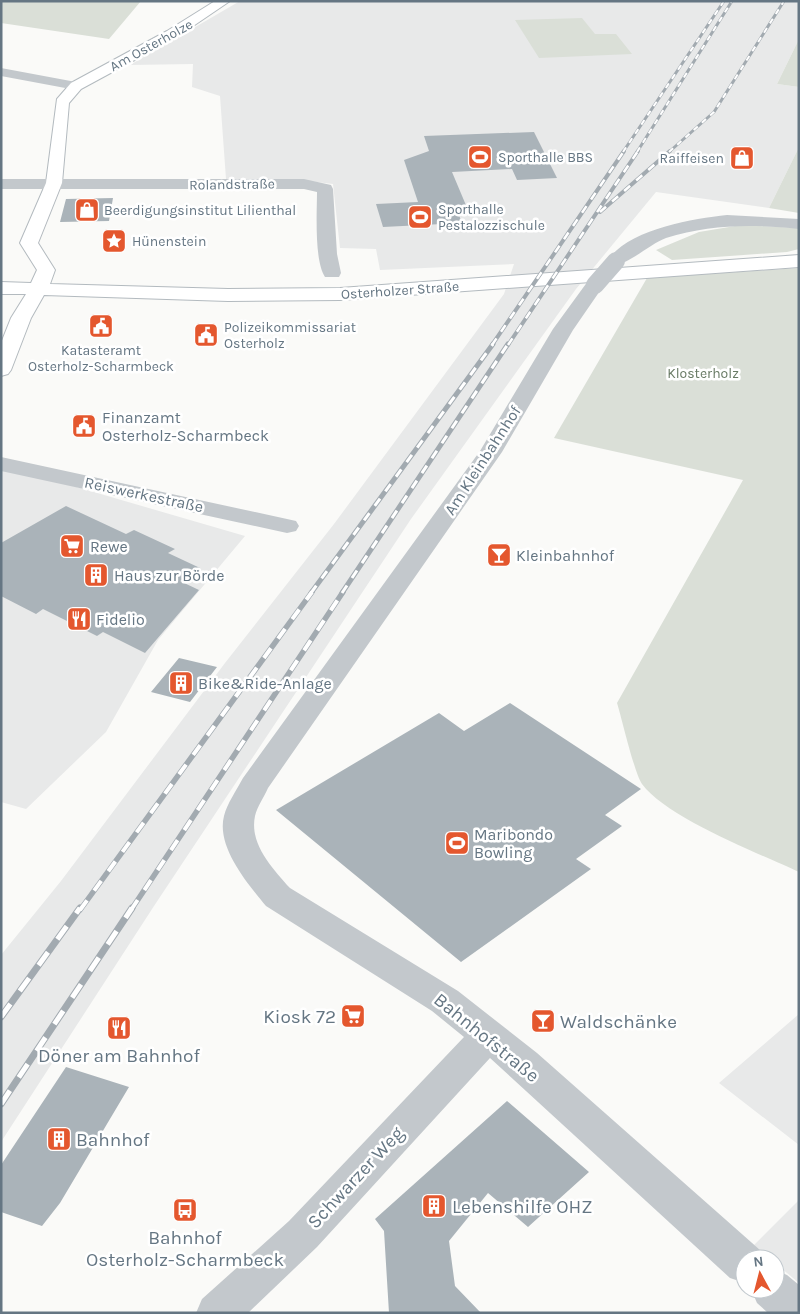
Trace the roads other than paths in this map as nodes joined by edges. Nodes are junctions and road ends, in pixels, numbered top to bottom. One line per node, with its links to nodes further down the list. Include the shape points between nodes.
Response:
1 (224, 1): 3 (street, Am Osterholze, via 172,34)
2 (1, 72): 3 (street)
3 (76, 86): 4 (street, via 62,102)
4 (54, 183): 5 (street); 8 (street, Rolandstraße, via 304,184 326,189 328,254); 10 (street, via 29,243 46,270)
5 (1, 184)
6 (799, 224): 14 (street, Am Kleinbahnhof, bridge, via 779,220 694,225 648,240 616,261 563,329 491,452 254,785)
7 (799, 261): 10 (street, Osterholzer Straße, via 340,294 228,295)
8 (332, 273)
9 (1, 288): 10 (street, Osterholzer Straße)
10 (39, 288): 11 (street, via 21,318)
11 (1, 370)
12 (1, 464): 13 (street, Reiswerkestraße)
13 (287, 526)
14 (239, 817): 15 (street, Bahnhofstraße, via 242,846 257,872 278,897 445,1001)
15 (488, 1036): 16 (street, Bahnhofstraße, via 524,1064); 18 (street, Schwarzer Weg, via 303,1234)
16 (735, 1255)
17 (783, 1299): 19 (street)
18 (217, 1313)
19 (799, 1313)

